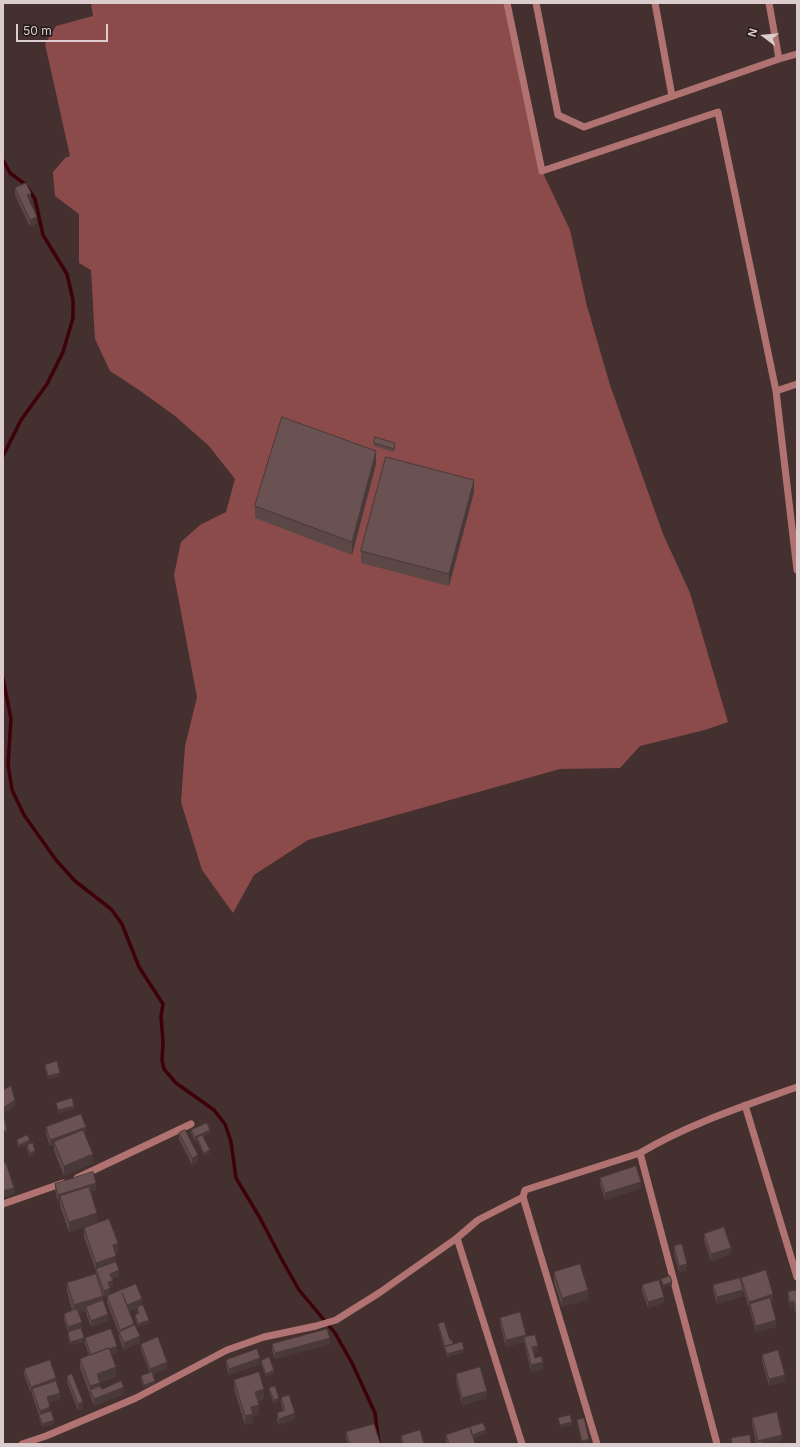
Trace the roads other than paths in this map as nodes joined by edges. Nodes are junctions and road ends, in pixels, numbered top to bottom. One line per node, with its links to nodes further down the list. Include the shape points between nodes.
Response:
1 (507, 3): 9 (street, via 542,171 718,112)
2 (536, 3): 7 (street, via 558,115 584,127)
3 (656, 3): 7 (street)
4 (769, 3): 6 (street)
5 (797, 54): 6 (street)
6 (779, 58): 7 (street)
7 (672, 96)
8 (797, 384): 9 (street)
9 (776, 391): 10 (street)
10 (797, 570)
11 (797, 1087): 12 (street)
12 (745, 1105): 14 (street, via 656,1143); 18 (street)
13 (191, 1124): 16 (street, via 78,1178)
14 (640, 1153): 15 (street, via 525,1190); 22 (street)
15 (523, 1197): 17 (street, via 478,1220); 21 (street)
16 (3, 1204)
17 (457, 1238): 19 (street, via 336,1320 264,1337 227,1350 136,1398); 20 (street)
18 (797, 1277)
19 (22, 1444)
20 (522, 1444)
21 (597, 1444)
22 (717, 1444)

